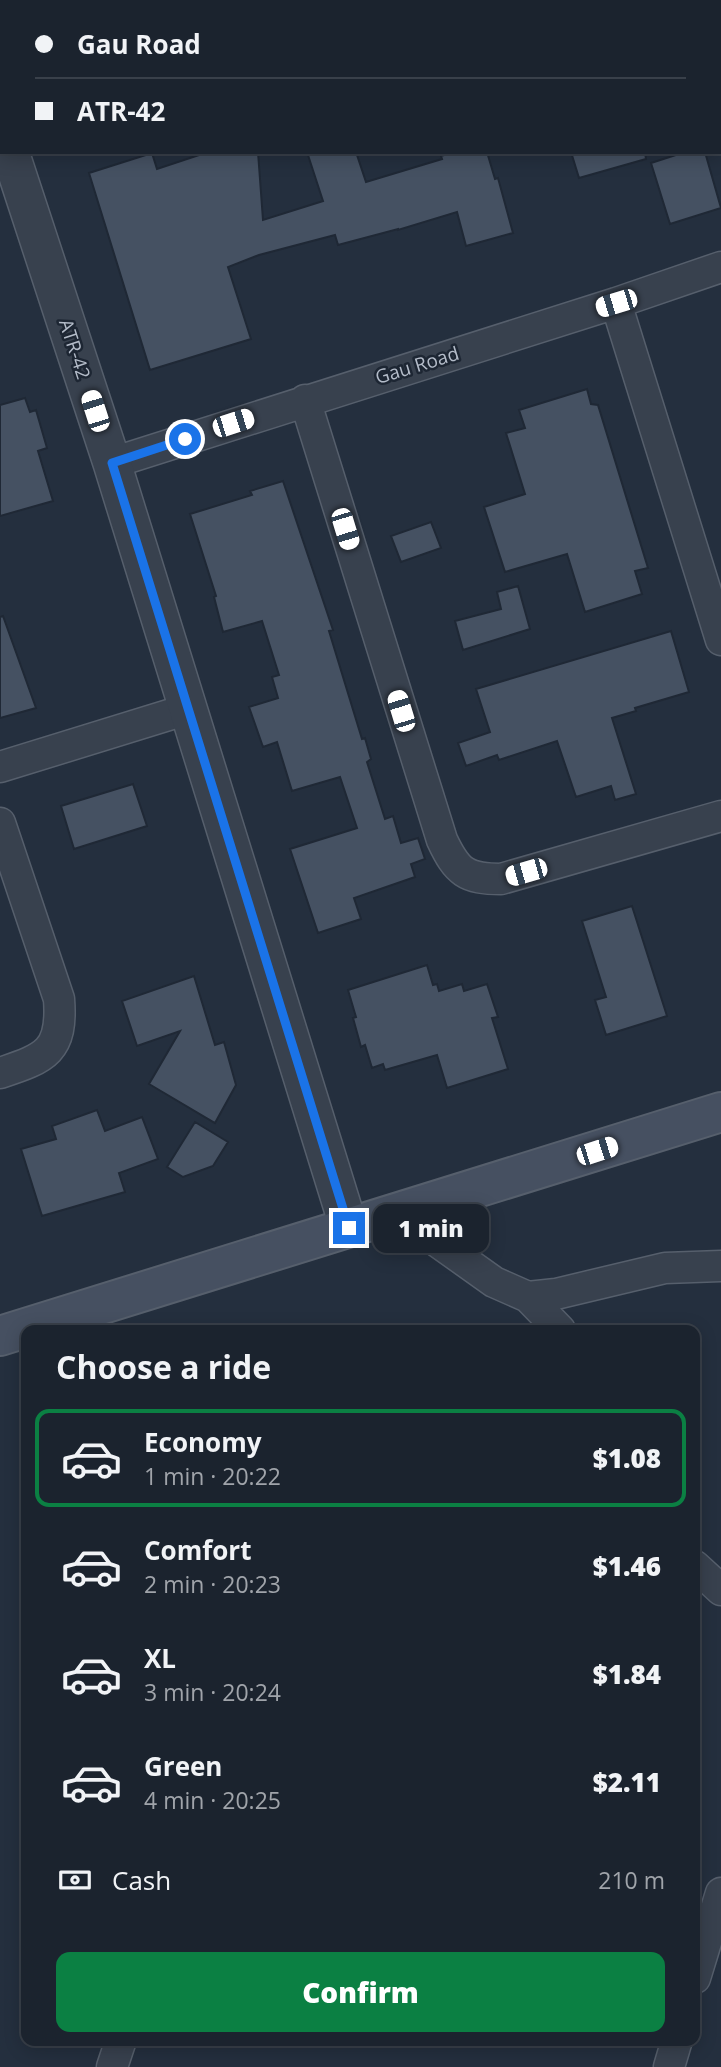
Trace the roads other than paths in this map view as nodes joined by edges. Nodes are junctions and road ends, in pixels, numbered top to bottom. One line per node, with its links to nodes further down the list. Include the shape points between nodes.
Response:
1 (11, 154): 5 (street, ATR-42)
2 (721, 267): 3 (street, Gau Road)
3 (616, 303): 4 (street, Gau Road); 6 (street)
4 (305, 400): 5 (street, Gau Road); 9 (street, via 442,840 462,871 476,879 501,879)
5 (112, 463): 7 (street, ATR-42)
6 (721, 640)
7 (188, 709): 8 (street); 14 (street, ATR-42)
8 (0, 766)
9 (721, 816)
10 (0, 823): 11 (street, via 59,999 61,1022 56,1042 33,1062)
11 (0, 1073)
12 (721, 1112): 13 (main road)
13 (397, 1213): 14 (main road); 17 (street, via 494,1282)
14 (349, 1228): 18 (main road)
15 (708, 1266): 16 (street); 17 (street, via 665,1268)
16 (721, 1289)
17 (528, 1297): 19 (street)
18 (36, 1325)
19 (555, 1325)
20 (21, 1330): 21 (main road)
21 (0, 1336)
22 (700, 1571): 23 (street)
23 (721, 1590)
24 (721, 1893): 25 (street)
25 (700, 1962)
26 (119, 2046): 28 (street)
27 (675, 2046): 29 (street)
28 (112, 2067)
29 (669, 2067)

